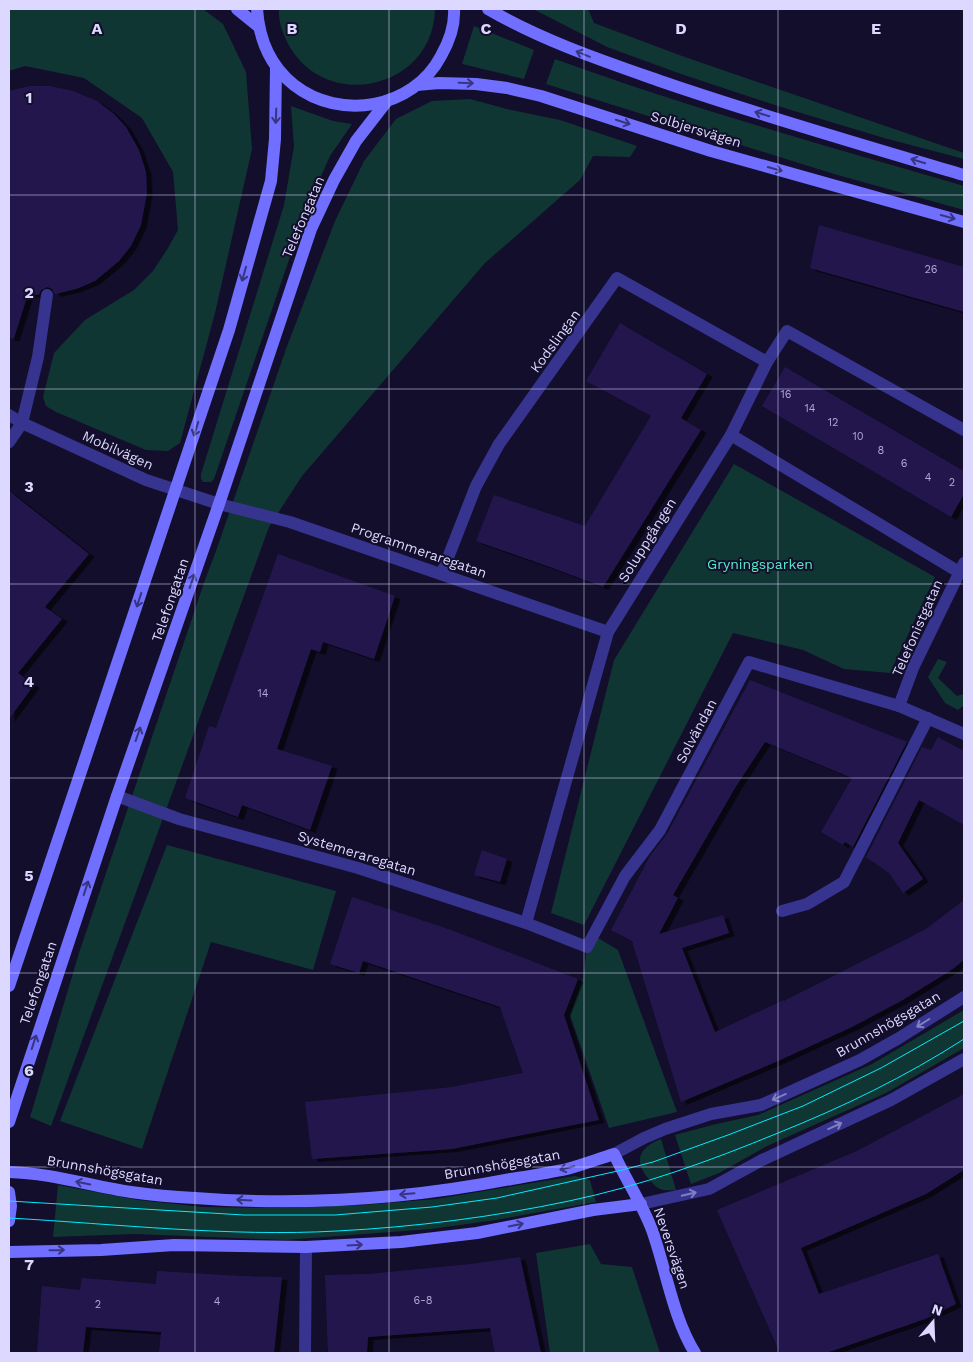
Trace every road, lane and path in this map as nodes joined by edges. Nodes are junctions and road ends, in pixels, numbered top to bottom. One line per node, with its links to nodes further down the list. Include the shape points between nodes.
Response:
1 (237, 9): 5 (street)
2 (257, 9): 5 (street)
3 (454, 9): 7 (street, via 447,46 429,74)
4 (488, 9): 9 (street, one-way to 4, via 724,103 590,57 532,33)
5 (258, 26): 6 (street)
6 (276, 67): 8 (street, via 293,85 314,98 338,105 363,106); 18 (street, Telefongatan, one-way to 18, via 271,181 229,330)
7 (417, 85): 8 (street); 10 (street, Solbjersvägen, one-way to 10, via 476,84 524,92 711,151)
8 (387, 101): 19 (street, Telefongatan, via 356,141 311,229)
9 (964, 175)
10 (964, 222)
11 (46, 295): 14 (street, via 38,357)
12 (767, 362): 15 (street, via 787,331); 16 (street); 21 (street, Kodslingan, via 618,278 499,444 476,486)
13 (9, 416): 14 (street, Mobilvägen)
14 (22, 423): 17 (street); 18 (street, Mobilvägen, via 146,480)
15 (964, 430)
16 (731, 434): 20 (street); 22 (street, Soluppgången)
17 (9, 442)
18 (176, 490): 19 (street, Mobilvägen); 30 (street, Telefongatan, one-way to 30)
19 (219, 504): 21 (street, Programmeraregatan, via 290,522); 26 (street, Telefongatan, one-way to 19)
20 (961, 568): 23 (street, Telefonistgatan, via 913,668)
21 (442, 574): 22 (street, Programmeraregatan)
22 (608, 632): 28 (street, Soluppgången)
23 (900, 706): 24 (street); 29 (street, Solvändan, via 749,662 660,830 625,876)
24 (928, 718): 25 (street); 27 (street, via 844,882 807,904)
25 (964, 734)
26 (117, 796): 28 (street, Systemeraregatan, via 180,819 358,868); 33 (street, Telefongatan, one-way to 26)
27 (782, 911)
28 (526, 923): 29 (street, Systemeraregatan)
29 (587, 947)
30 (9, 986)
31 (964, 997): 34 (street, Brunnshögsgatan, one-way to 34, via 860,1060 761,1105 711,1114 644,1138)
32 (964, 1059): 37 (street, one-way to 32, via 709,1189 762,1160 891,1100)
33 (9, 1122)
34 (614, 1154): 35 (street, Brunnshögsgatan, one-way to 35, via 567,1169 486,1184 410,1194 320,1200 196,1198 131,1192 30,1172); 37 (street, Neversvägen)
35 (9, 1172)
36 (9, 1192): 38 (street)
37 (641, 1204): 39 (street, one-way to 37, via 401,1242 478,1233 593,1210); 42 (street, Neversvägen, via 652,1229 679,1318)
38 (9, 1221)
39 (306, 1247): 40 (street, one-way to 39, via 174,1245); 41 (street)
40 (9, 1252)
41 (304, 1353)
42 (695, 1353)

